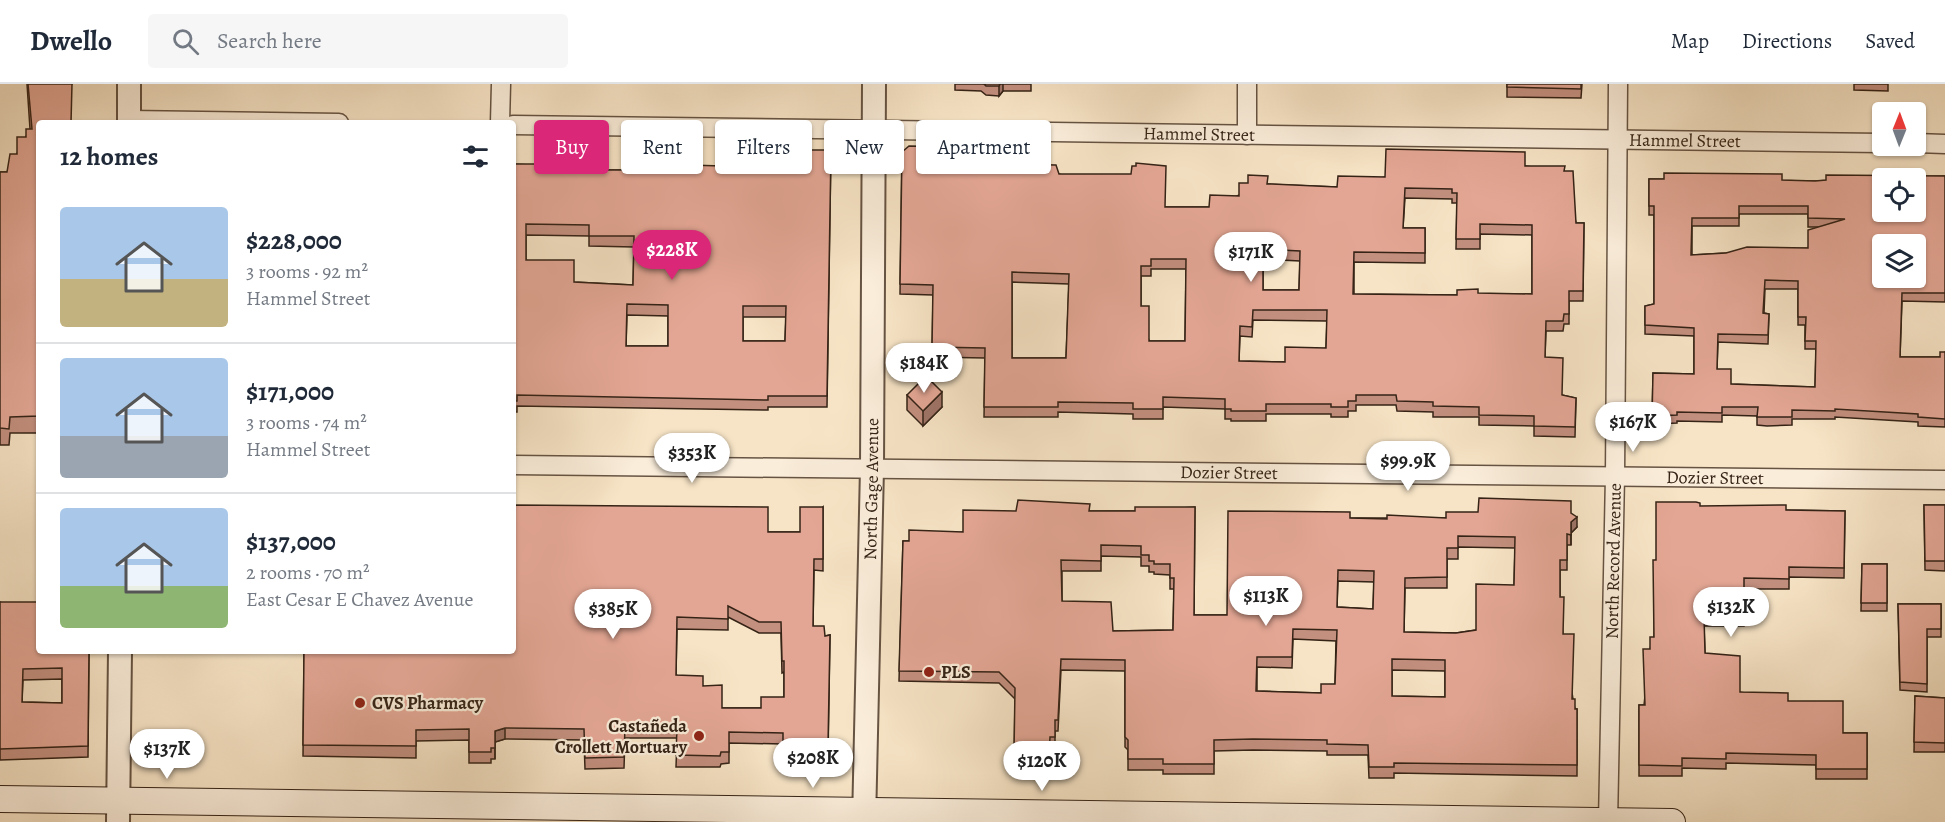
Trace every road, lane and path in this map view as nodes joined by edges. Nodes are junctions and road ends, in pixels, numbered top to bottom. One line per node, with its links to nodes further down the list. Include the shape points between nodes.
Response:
1 (129, 84): 6 (street)
2 (501, 84): 7 (street)
3 (874, 84): 8 (street, North Gage Avenue)
4 (1247, 84): 12 (street)
5 (1618, 84): 13 (street, North Record Avenue)
6 (129, 120)
7 (500, 120)
8 (874, 120)
9 (516, 125): 10 (street, Hammel Street)
10 (824, 129)
11 (904, 130): 12 (street, Hammel Street)
12 (1246, 135): 13 (street, Hammel Street)
13 (1617, 139): 14 (street, Hammel Street); 20 (street, North Record Avenue)
14 (1872, 143)
15 (1926, 143): 16 (street)
16 (1945, 144)
17 (874, 174): 19 (street, North Gage Avenue)
18 (516, 465): 19 (street, Dozier Street)
19 (872, 468): 20 (street, Dozier Street); 26 (street, North Gage Avenue)
20 (1615, 476): 21 (street, Dozier Street); 28 (street, North Record Avenue)
21 (1945, 480)
22 (120, 654): 24 (street)
23 (0, 799): 24 (main road)
24 (118, 812): 25 (main road)
25 (492, 814): 26 (main road)
26 (864, 817): 27 (main road)
27 (1236, 819): 28 (main road)
28 (1608, 822): 29 (main road)
29 (1672, 822)

